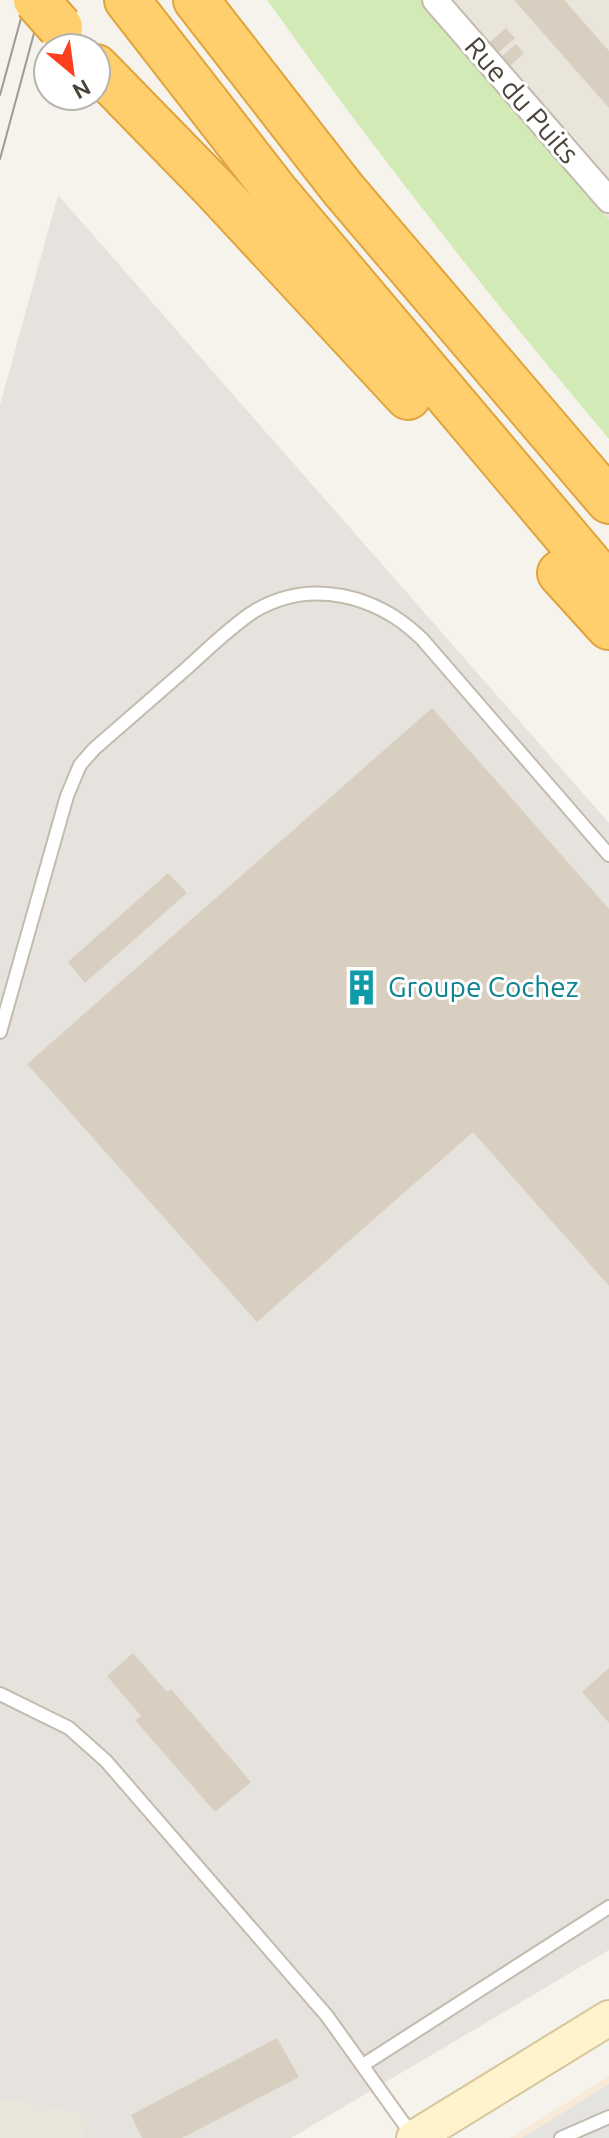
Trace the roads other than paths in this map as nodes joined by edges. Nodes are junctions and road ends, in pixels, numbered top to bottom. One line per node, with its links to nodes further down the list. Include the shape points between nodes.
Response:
1 (127, 0): 7 (highway, via 276,192)
2 (196, 0): 6 (highway, via 343,189)
3 (435, 0): 5 (street, Rue du Puits)
4 (112, 84): 8 (highway, via 327,307)
5 (609, 200)
6 (609, 501)
7 (609, 587)
8 (609, 627)
9 (609, 855): 10 (lane, via 422,639 396,616 367,600 333,594 275,602 242,620 80,765)
10 (0, 1032)
11 (0, 1694): 14 (lane, via 69,1728 106,1761 327,2016)
12 (609, 1907): 14 (lane)
13 (609, 2018): 16 (main road)
14 (363, 2065): 16 (lane)
15 (609, 2117): 17 (lane)
16 (414, 2138)
17 (561, 2138)

